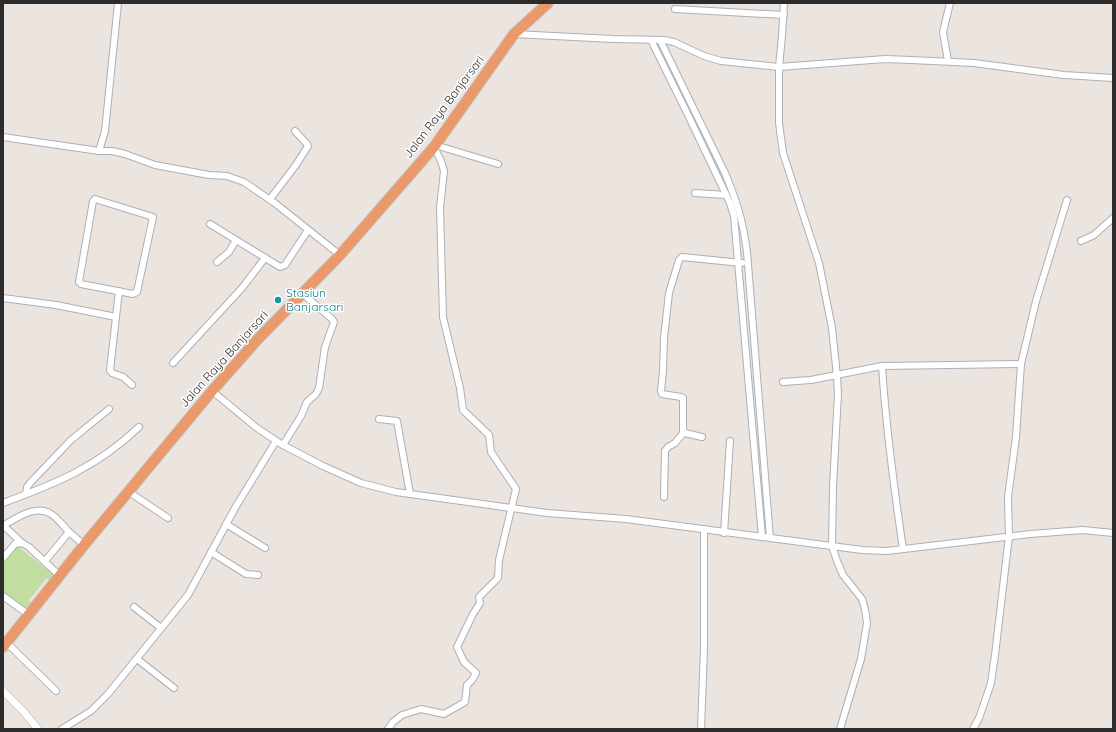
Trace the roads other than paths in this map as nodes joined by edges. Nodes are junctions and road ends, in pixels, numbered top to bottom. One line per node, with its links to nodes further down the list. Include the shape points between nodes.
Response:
1 (118, 3): 15 (street, via 105,131)
2 (548, 3): 7 (highway, Jalan Raya Banjarsari)
3 (784, 3): 6 (street)
4 (950, 3): 9 (street, via 943,32)
5 (675, 9): 6 (street)
6 (784, 15): 10 (street)
7 (514, 34): 8 (street); 14 (highway, Jalan Raya Banjarsari)
8 (656, 40): 10 (street, via 674,42 721,61); 16 (street)
9 (948, 61): 10 (street, via 885,59); 11 (street, via 1064,76)
10 (778, 67): 41 (street, via 779,123 783,153 819,263 832,328)
11 (1113, 78)
12 (295, 131): 20 (street, via 308,146)
13 (3, 137): 15 (street)
14 (435, 146): 17 (street); 29 (highway, Jalan Raya Banjarsari); 59 (street, via 444,171 440,208 444,317 463,410 489,435 490,452 516,490)
15 (99, 151): 20 (street, via 124,154 155,165 235,178)
16 (710, 153): 19 (street); 22 (street)
17 (498, 164)
18 (695, 193): 19 (street)
19 (726, 195): 22 (street)
20 (270, 199): 25 (street)
21 (1066, 200): 39 (street, via 1036,301)
22 (733, 202): 26 (street, via 734,216); 26 (street, via 742,219)
23 (1113, 218): 28 (street, via 1094,235)
24 (210, 224): 27 (street)
25 (308, 230): 29 (street); 30 (street, via 285,265 280,267)
26 (741, 238): 32 (street); 32 (street)
27 (236, 240): 30 (street); 31 (street, via 229,252)
28 (1081, 241)
29 (340, 254): 34 (highway, Jalan Raya Banjarsari)
30 (266, 258): 38 (street)
31 (217, 262)
32 (744, 263): 36 (street); 36 (street); 48 (street, via 684,256 679,260 669,293 661,392 683,398)
33 (119, 291): 33 (street, via 133,294 137,292 154,219 152,216 95,199 79,282); 37 (street)
34 (302, 293): 44 (highway, Jalan Raya Banjarsari); 52 (street, via 334,322 325,347 319,388 307,402)
35 (3, 298): 37 (street)
36 (747, 311): 53 (street)
37 (116, 317): 43 (street, via 110,370)
38 (173, 363)
39 (1021, 364): 40 (street); 67 (street, via 1016,437 1008,497)
40 (882, 366): 41 (street); 74 (street, via 884,404)
41 (837, 376): 42 (street); 72 (street)
42 (783, 382)
43 (132, 385)
44 (212, 391): 50 (street); 54 (highway, Jalan Raya Banjarsari)
45 (109, 409): 55 (street, via 61,450 30,483)
46 (379, 419): 56 (street, via 397,421)
47 (139, 427): 55 (street, via 89,466)
48 (684, 432): 49 (street); 57 (street, via 665,451)
49 (702, 437)
50 (276, 441): 52 (street); 61 (street)
51 (730, 441): 66 (street)
52 (283, 445): 56 (street, via 361,483)
53 (759, 463): 68 (street); 69 (street)
54 (129, 492): 60 (street); 71 (highway, Jalan Raya Banjarsari)
55 (26, 494): 58 (street)
56 (410, 494): 59 (street)
57 (664, 496)
58 (3, 503)
59 (512, 508): 63 (street, via 626,519); 91 (street, via 499,560 498,578 479,597 480,604 457,646 464,662 476,673 467,685 465,702 444,714 421,709 402,715)
60 (168, 518)
61 (226, 524): 73 (street); 75 (street)
62 (3, 525): 64 (street, via 33,511 42,510 55,517); 70 (street)
63 (704, 530): 66 (street); 92 (street, via 704,648)
64 (69, 532): 71 (street); 77 (street)
65 (1113, 532): 67 (street, via 1083,530)
66 (724, 533): 68 (street)
67 (1009, 536): 74 (street); 94 (street, via 990,683)
68 (762, 537): 69 (street)
69 (770, 538): 72 (street)
70 (22, 543): 76 (street, via 15,544); 77 (street)
71 (84, 545): 79 (highway, Jalan Raya Banjarsari)
72 (832, 546): 74 (street, via 862,550); 93 (street, via 844,575 862,599 867,623 861,659)
73 (265, 548)
74 (903, 549)
75 (212, 552): 78 (street, via 246,574); 83 (street, via 188,595)
76 (3, 558)
77 (45, 561): 79 (street)
78 (258, 575)
79 (60, 576): 82 (highway, Jalan Raya Banjarsari)
80 (3, 596): 82 (street)
81 (134, 607): 83 (street)
82 (30, 615): 84 (highway, Jalan Raya Banjarsari)
83 (161, 628): 85 (street)
84 (5, 645): 88 (street)
85 (137, 659): 86 (street); 90 (street, via 91,712)
86 (174, 688)
87 (3, 691): 89 (street)
88 (56, 691)
89 (34, 728)
90 (62, 729)
91 (388, 729)
92 (700, 729)
93 (840, 729)
94 (973, 729)

